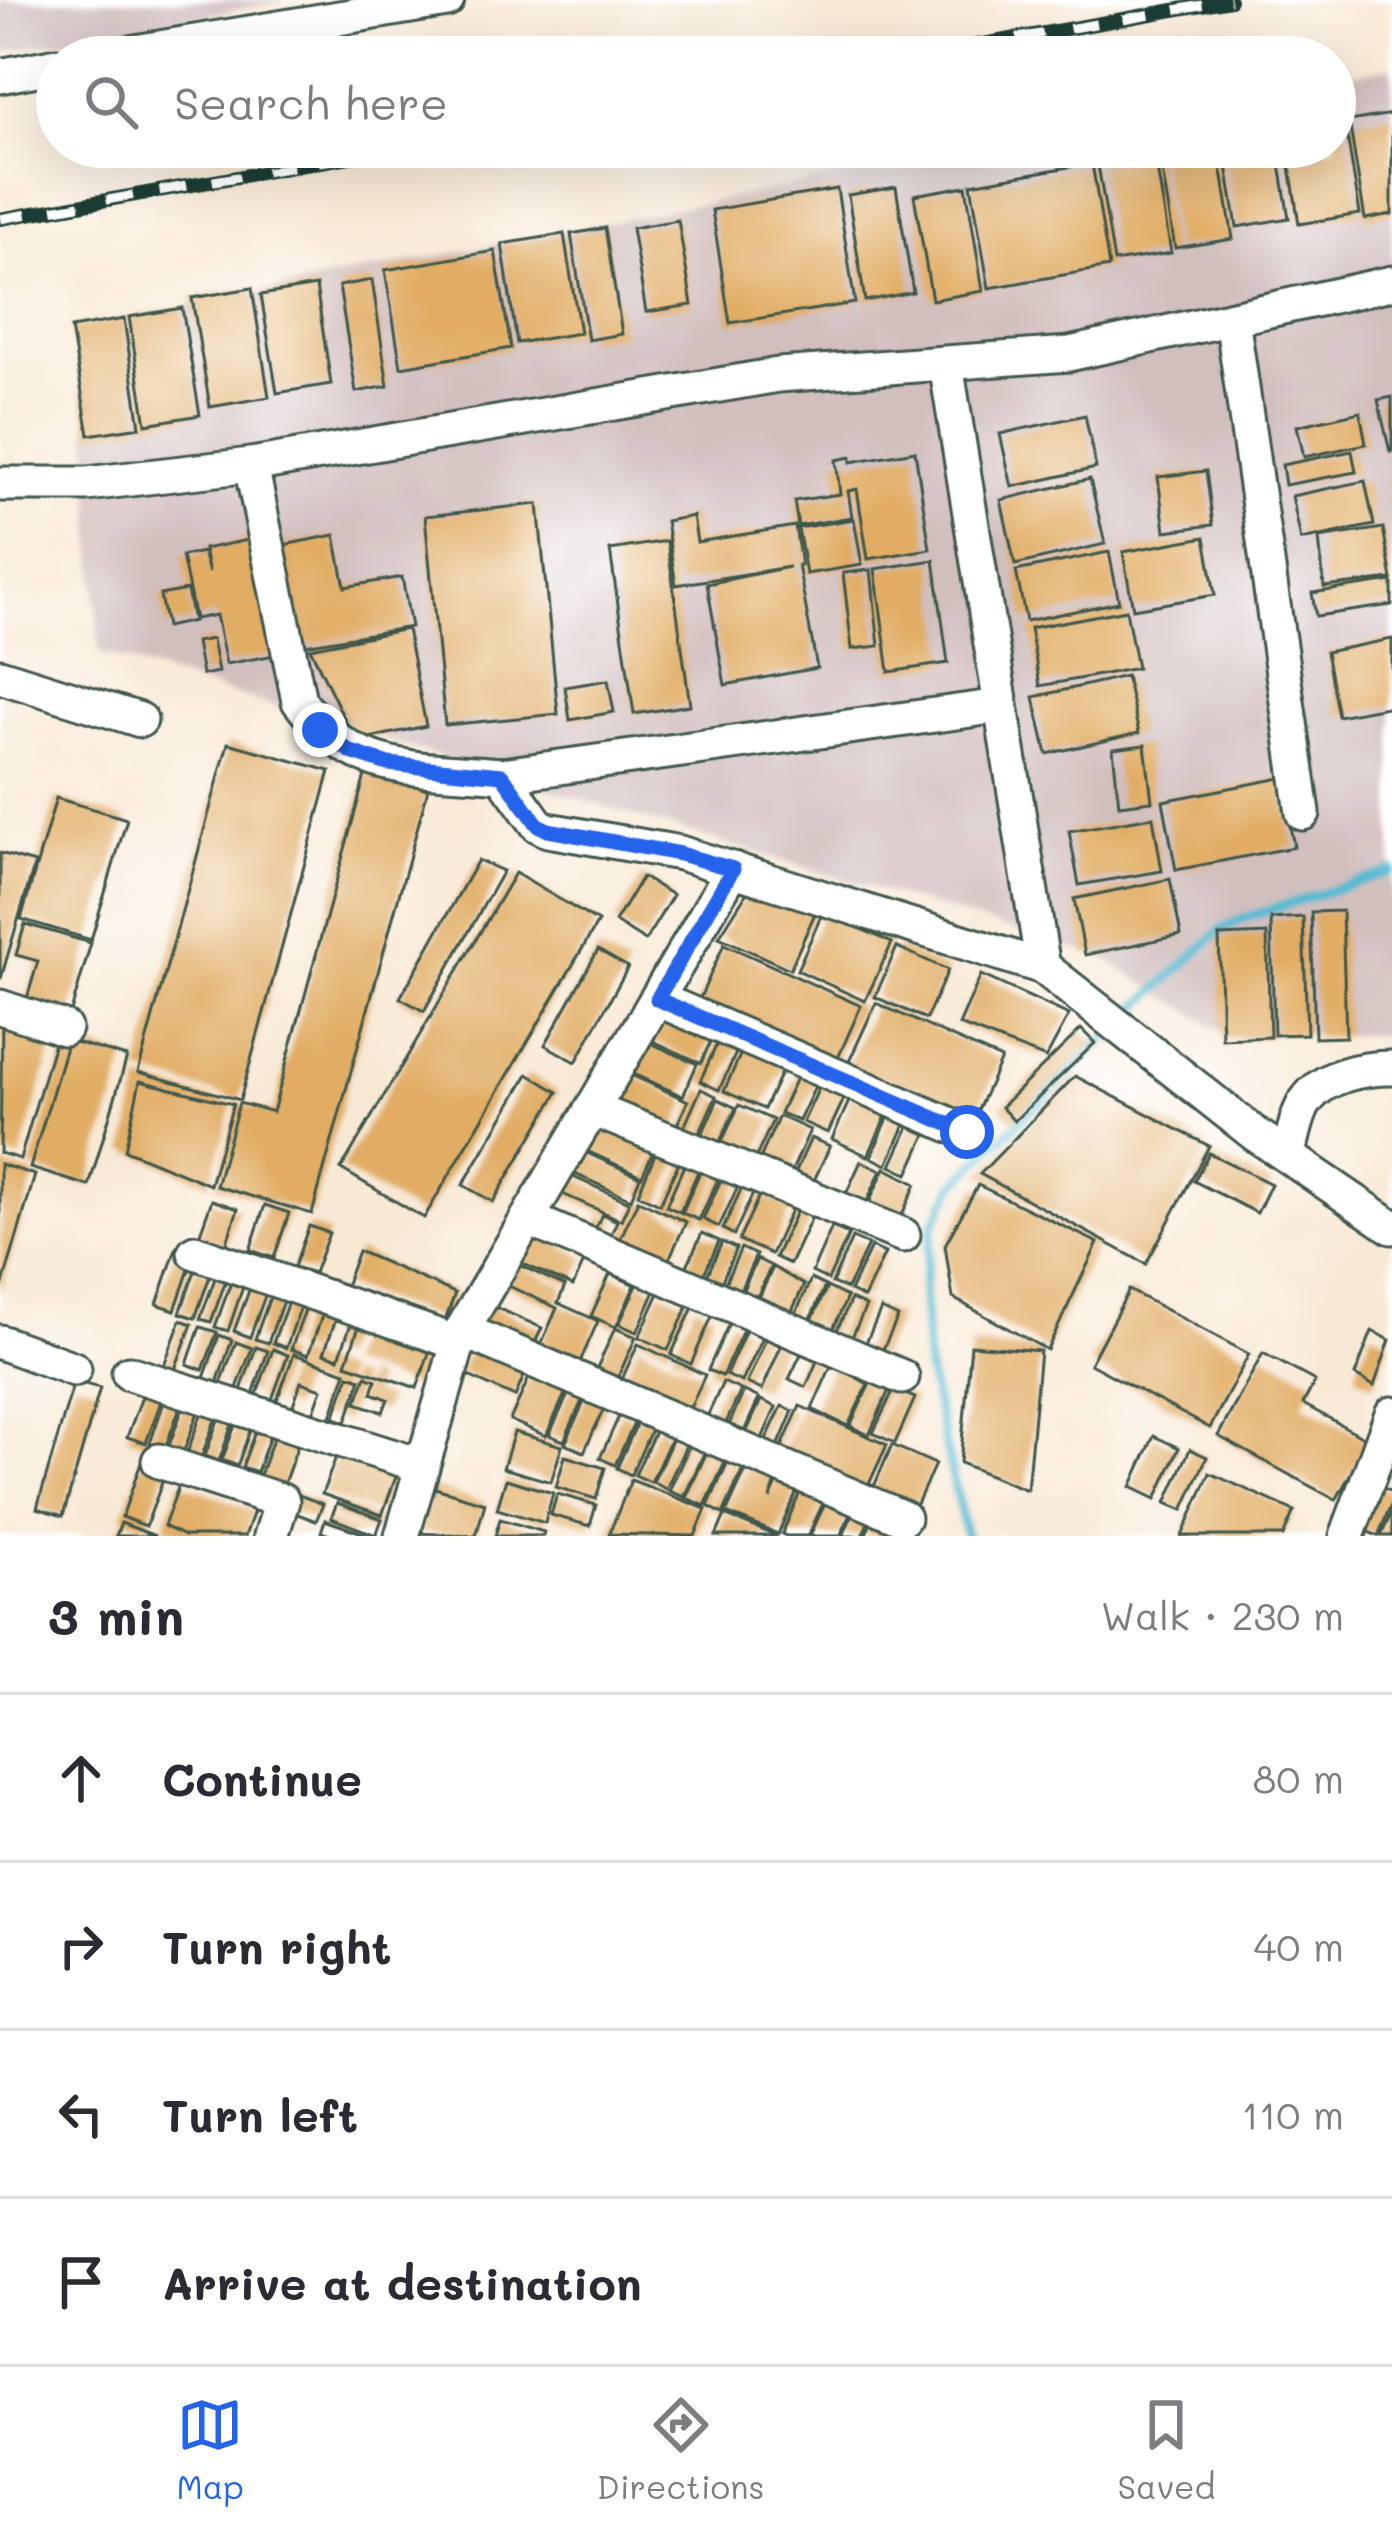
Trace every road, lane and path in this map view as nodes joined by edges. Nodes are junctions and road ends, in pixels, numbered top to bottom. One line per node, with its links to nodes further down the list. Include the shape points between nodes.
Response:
1 (444, 0): 2 (street)
2 (230, 36)
3 (36, 69): 4 (street)
4 (0, 76)
5 (1392, 283): 6 (street)
6 (1232, 318): 7 (street, via 1069,354); 14 (street)
7 (946, 364): 8 (street, via 778,376); 11 (street)
8 (251, 465): 9 (street, via 87,484); 13 (street, via 298,701 320,730 388,764)
9 (0, 484)
10 (0, 676): 12 (street)
11 (1000, 706): 13 (street); 16 (street)
12 (140, 720)
13 (502, 775): 15 (street, via 548,830)
14 (1303, 812)
15 (733, 869): 16 (street); 17 (street)
16 (1042, 967): 23 (street)
17 (657, 999): 21 (street); 22 (street)
18 (0, 1007): 19 (street)
19 (64, 1028)
20 (1392, 1068): 23 (street, via 1331,1079 1306,1101)
21 (592, 1109): 24 (street); 26 (street)
22 (967, 1132)
23 (1288, 1156): 25 (street)
24 (528, 1219): 28 (street); 32 (street)
25 (1392, 1227)
26 (902, 1235)
27 (195, 1252): 28 (street)
28 (460, 1336): 34 (street); 36 (street)
29 (0, 1342): 30 (street)
30 (74, 1369)
31 (129, 1373): 34 (street)
32 (902, 1377)
33 (1392, 1414): 39 (street)
34 (423, 1460): 38 (street)
35 (159, 1461): 37 (street, via 282,1501)
36 (903, 1518)
37 (271, 1536)
38 (402, 1536)
39 (1347, 1536)

